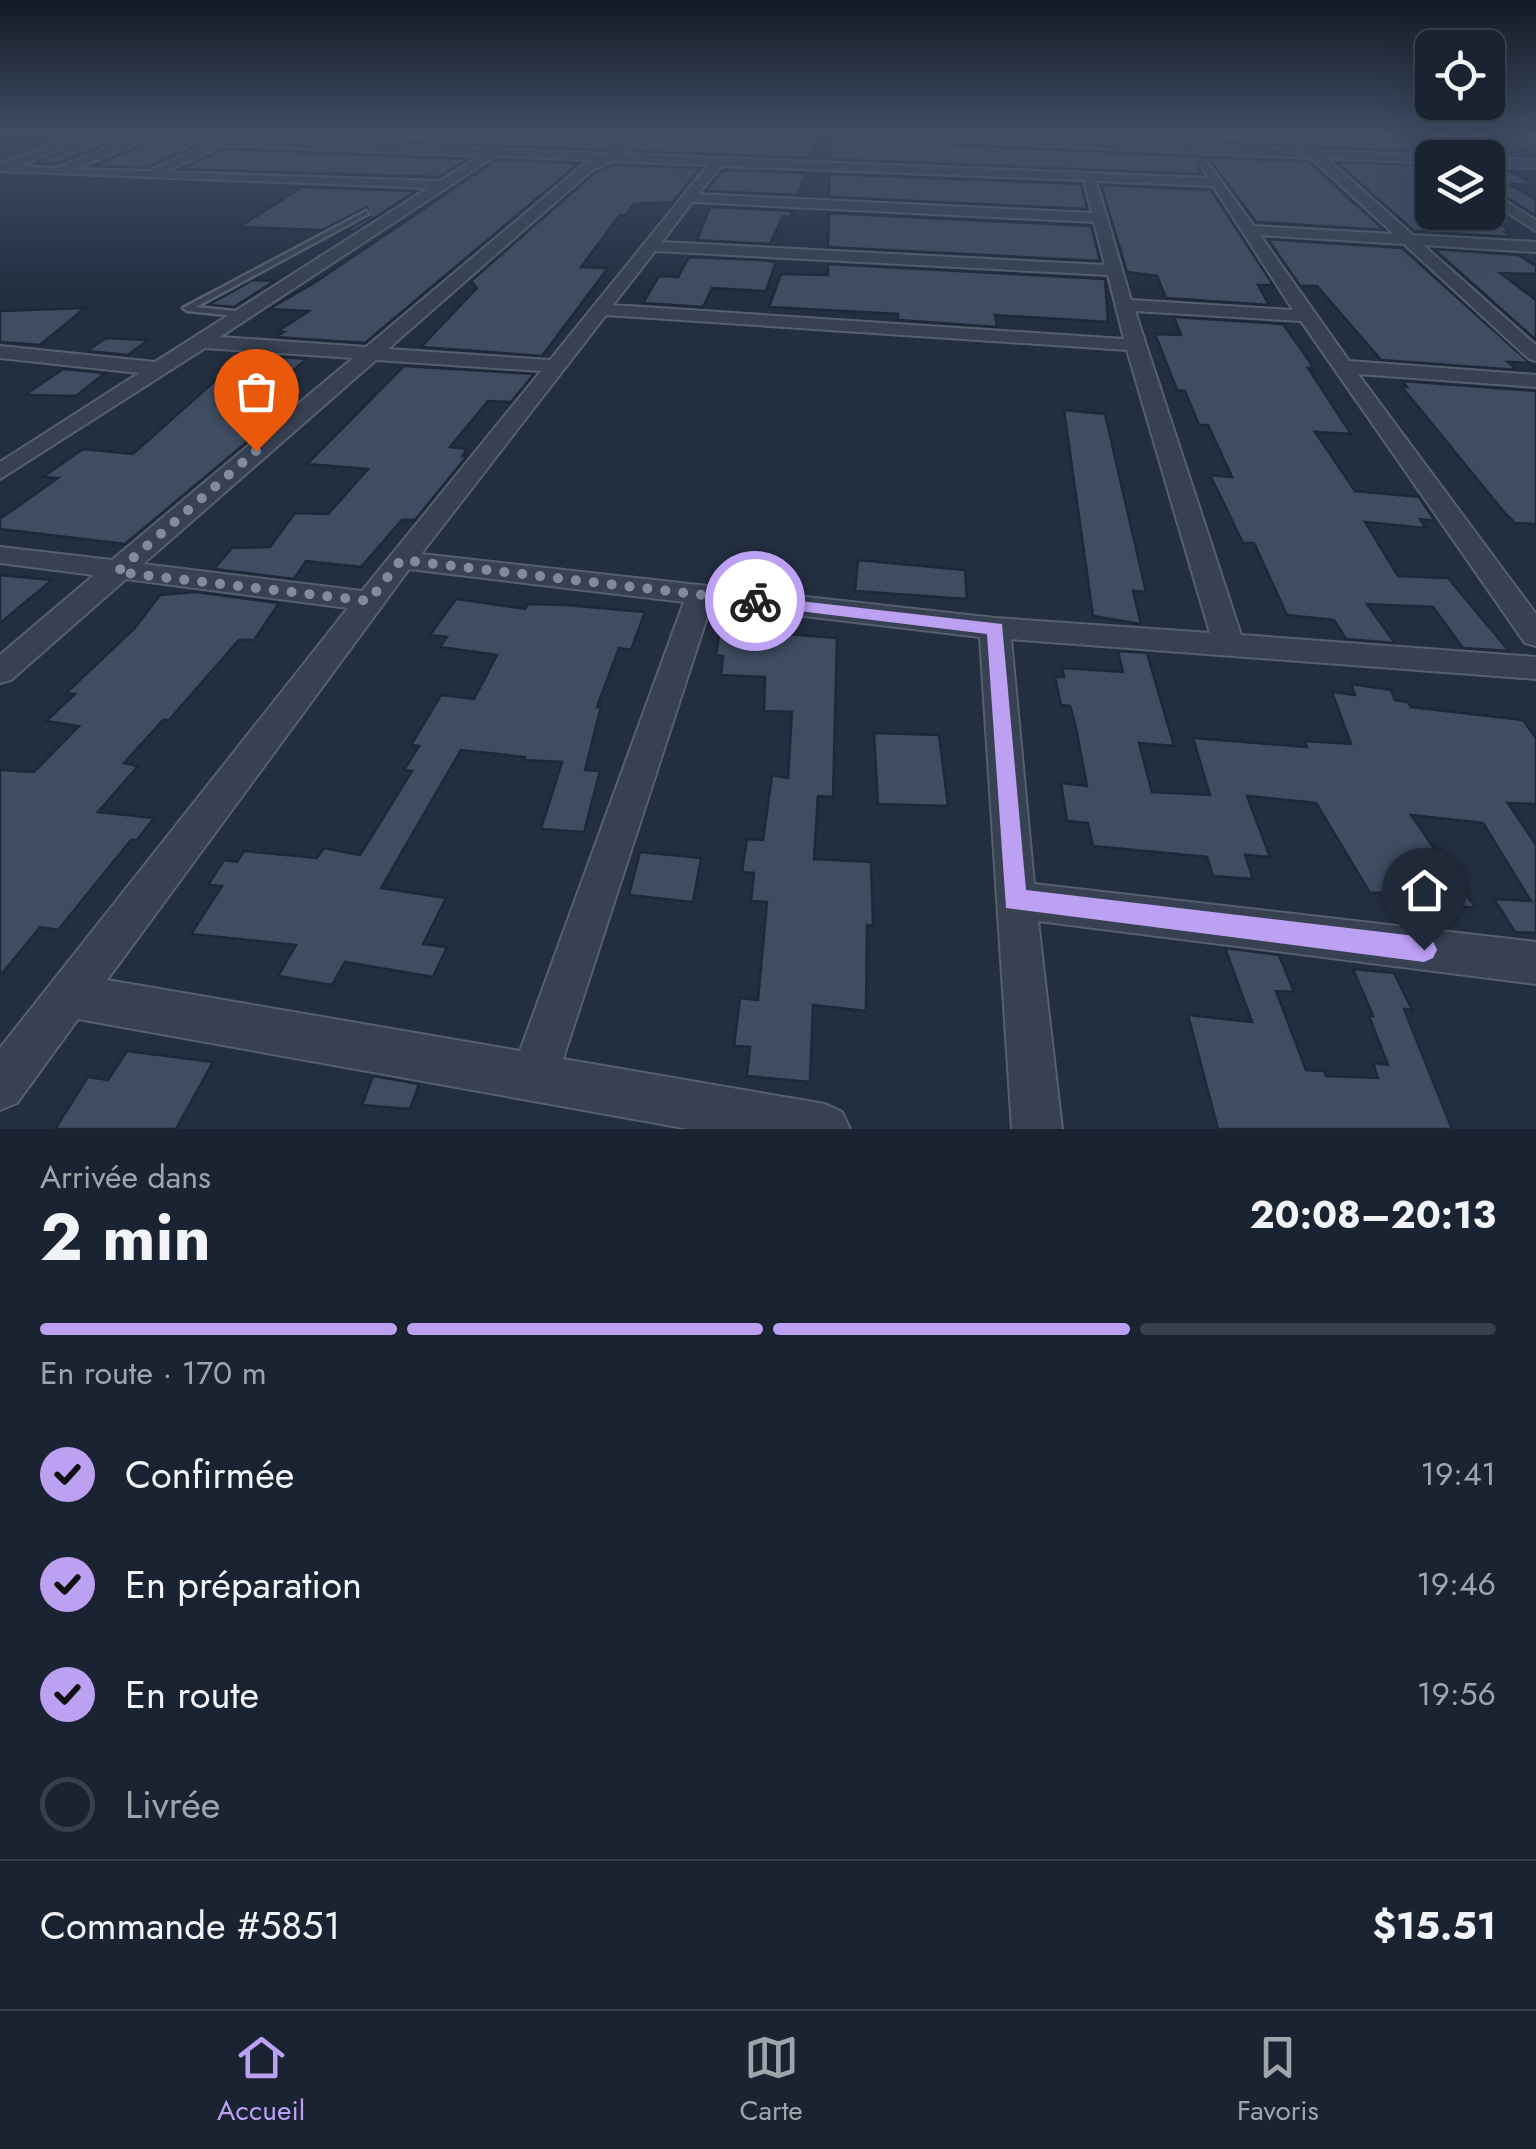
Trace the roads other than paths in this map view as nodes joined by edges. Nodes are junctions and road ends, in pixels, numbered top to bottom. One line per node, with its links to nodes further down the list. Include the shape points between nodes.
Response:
1 (444, 186): 19 (street)
2 (566, 186): 24 (street)
3 (698, 186): 7 (street)
4 (1091, 186): 10 (street)
5 (1220, 186): 12 (street)
6 (1348, 186): 13 (street)
7 (688, 198): 10 (street); 14 (street)
8 (1505, 206): 11 (street)
9 (366, 213): 19 (lane, via 187,308)
10 (1100, 218): 16 (street)
11 (1536, 227)
12 (1250, 230): 13 (street); 20 (street)
13 (1406, 239): 15 (street); 25 (street)
14 (650, 246): 16 (street); 18 (street)
15 (1536, 247)
16 (1114, 270): 17 (street)
17 (1124, 305): 20 (street); 22 (street)
18 (600, 309): 22 (street); 26 (street)
19 (244, 316): 21 (street)
20 (1306, 316): 27 (street)
21 (204, 342): 24 (street); 28 (street)
22 (1135, 345): 38 (street)
23 (0, 352): 28 (street)
24 (367, 354): 26 (street); 33 (street)
25 (1536, 355)
26 (555, 366): 32 (street)
27 (1345, 367): 29 (street); 37 (street)
28 (161, 369): 30 (street)
29 (1536, 381)
30 (0, 472)
31 (0, 555): 33 (street)
32 (401, 560): 34 (street); 35 (street)
33 (117, 572): 35 (street); 40 (street)
34 (700, 596): 36 (street); 44 (street)
35 (369, 601): 43 (street)
36 (995, 628): 38 (street); 41 (street)
37 (1536, 636)
38 (1229, 645): 39 (street)
39 (1536, 668)
40 (0, 672)
41 (1015, 900): 42 (street); 47 (street)
42 (1536, 963)
43 (68, 995): 44 (street); 45 (street)
44 (533, 1080): 46 (street)
45 (0, 1086)
46 (825, 1129)
47 (1037, 1129)

